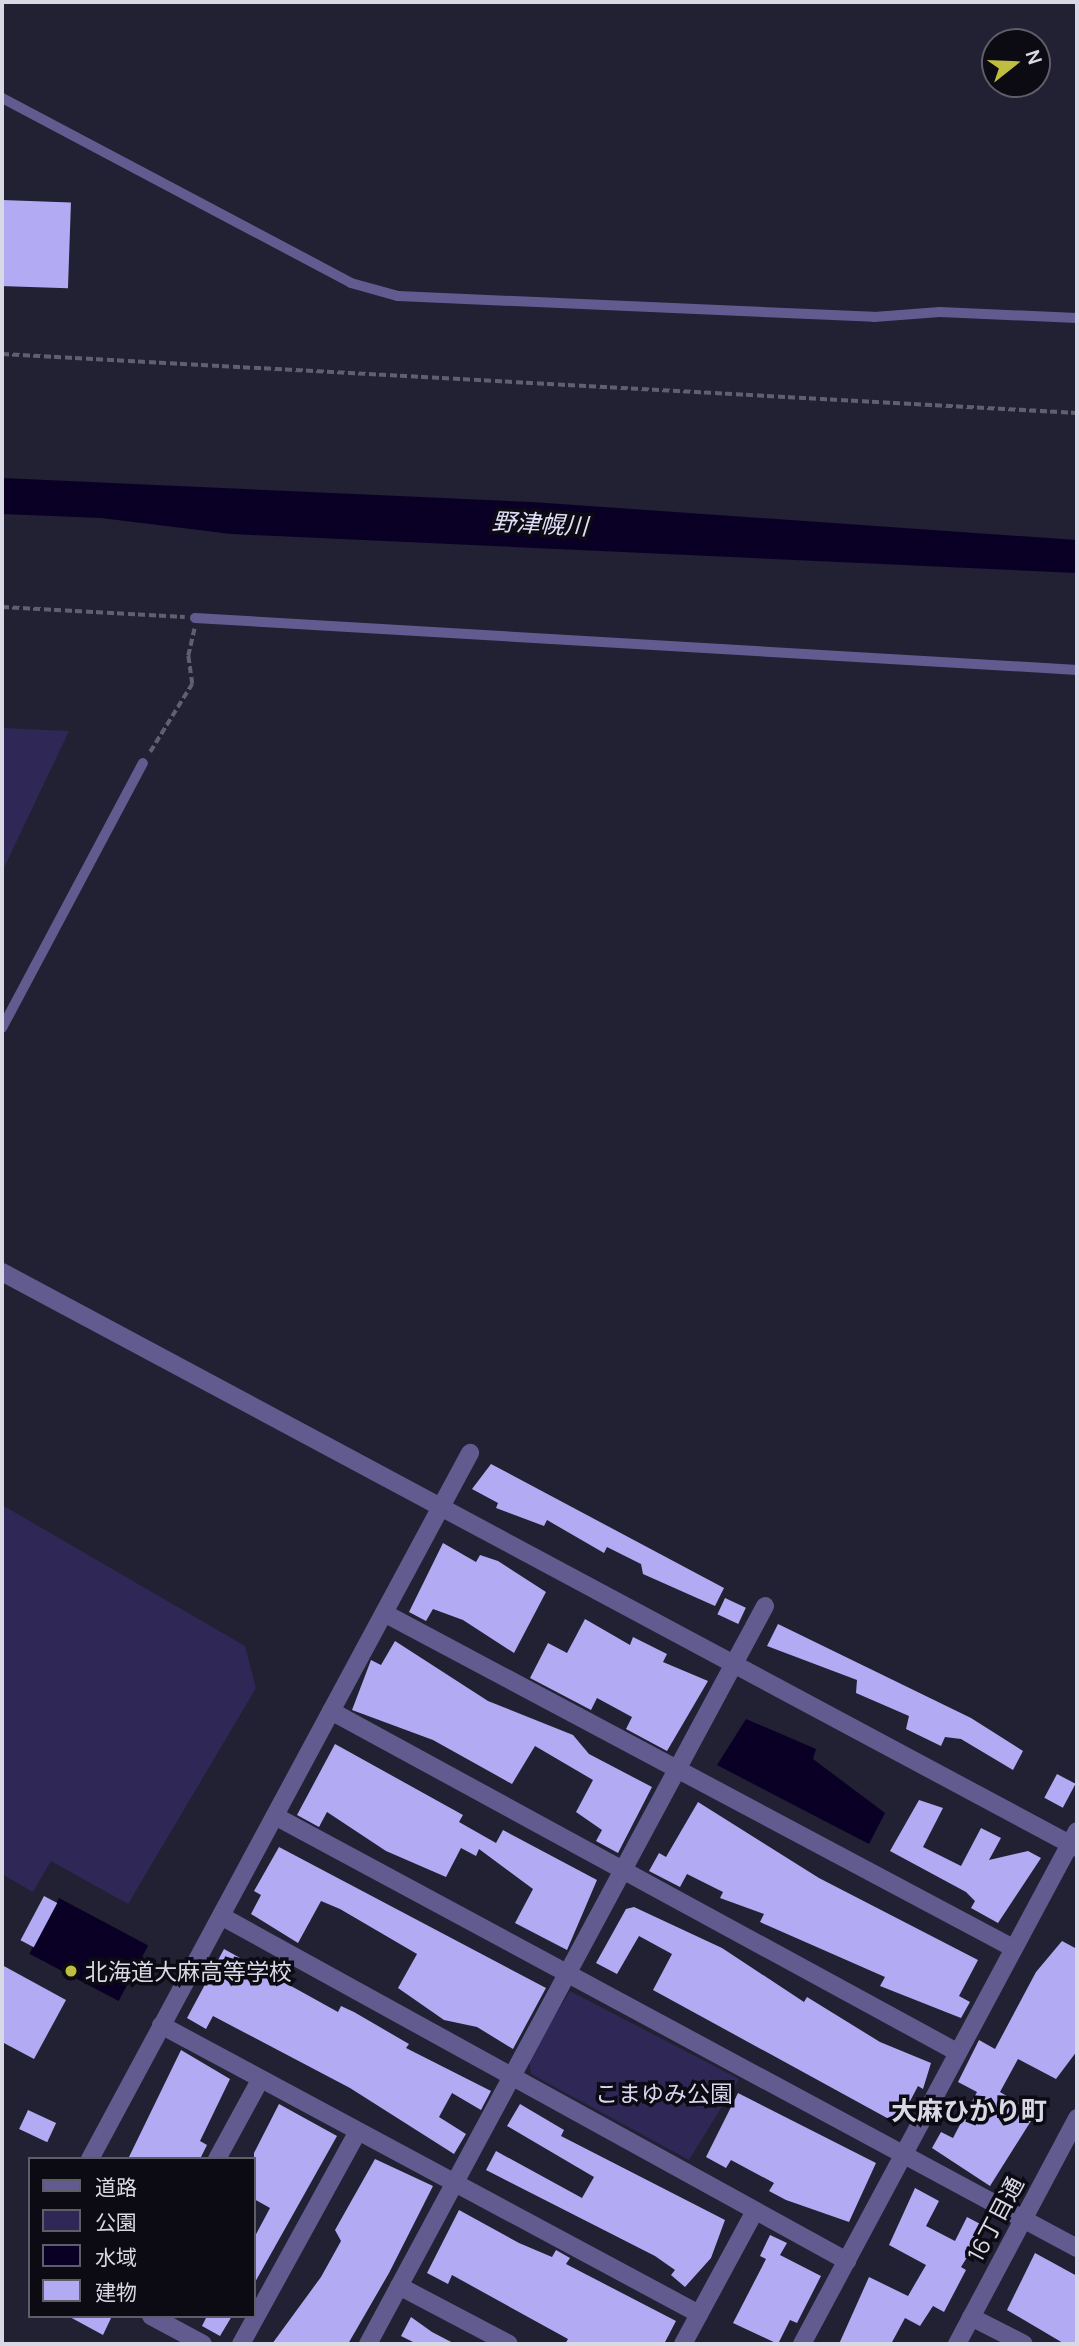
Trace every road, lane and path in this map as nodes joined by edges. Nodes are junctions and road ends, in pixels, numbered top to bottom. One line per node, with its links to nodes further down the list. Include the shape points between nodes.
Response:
1 (2, 98): 2 (lane, via 351,283 398,296 874,317 940,312)
2 (1077, 318)
3 (2, 354): 4 (path)
4 (1077, 413)
5 (2, 607): 6 (path)
6 (195, 618): 7 (lane); 8 (path, via 188,656 192,684)
7 (1077, 670)
8 (143, 763): 9 (lane)
9 (2, 1028)
10 (2, 1272): 12 (street)
11 (470, 1453): 12 (street)
12 (443, 1507): 14 (street); 15 (street)
13 (765, 1606): 15 (street)
14 (384, 1612): 16 (street); 17 (street)
15 (734, 1664): 17 (street); 19 (street)
16 (331, 1711): 18 (street); 20 (street)
17 (677, 1769): 20 (street); 22 (street)
18 (275, 1816): 21 (street); 23 (street)
19 (1075, 1841): 22 (street)
20 (621, 1872): 23 (street); 25 (street)
21 (221, 1916): 24 (street); 26 (street)
22 (1013, 1948): 25 (street)
23 (566, 1974): 26 (street); 30 (street)
24 (161, 2025): 27 (street); 31 (street)
25 (957, 2052): 30 (street)
26 (511, 2077): 33 (street); 34 (street)
27 (260, 2080): 29 (street); 32 (street)
28 (1077, 2118): 35 (street, 16丁目通)
29 (357, 2133): 33 (street); 40 (street)
30 (901, 2154): 35 (street); 37 (street)
31 (91, 2157)
32 (218, 2157)
33 (454, 2184): 38 (street); 39 (street)
34 (755, 2211): 37 (street); 39 (street)
35 (1023, 2218): 36 (street); 41 (street, 16丁目通)
36 (1077, 2248)
37 (848, 2261): 49 (street)
38 (399, 2286): 46 (street); 47 (street)
39 (699, 2314): 48 (street)
40 (256, 2317)
41 (971, 2317): 50 (street, 16丁目通); 51 (street)
42 (155, 2318): 44 (street)
43 (255, 2318): 45 (street)
44 (203, 2344)
45 (241, 2344)
46 (368, 2344)
47 (509, 2344)
48 (683, 2344)
49 (802, 2344)
50 (957, 2344)
51 (1024, 2344)

